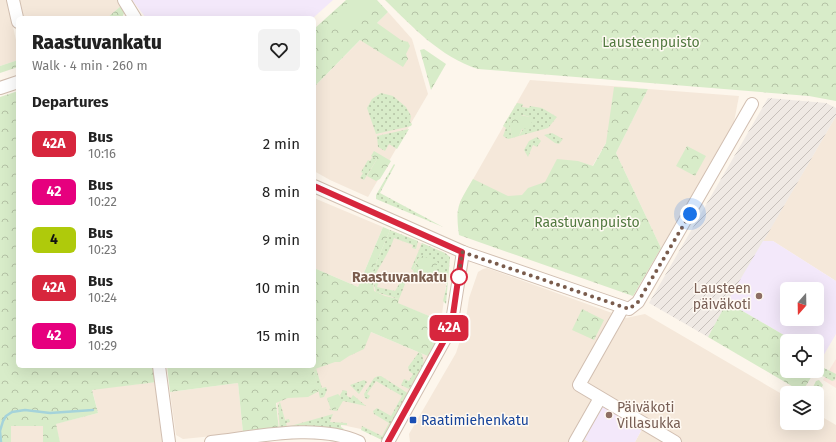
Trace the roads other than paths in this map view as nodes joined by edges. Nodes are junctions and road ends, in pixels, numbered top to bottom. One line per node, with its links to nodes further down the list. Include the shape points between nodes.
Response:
1 (13, 0): 3 (street)
2 (124, 0): 4 (street)
3 (17, 16)
4 (134, 16)
5 (16, 83): 6 (street)
6 (0, 88)
7 (752, 104): 10 (street, via 642,295 634,306)
8 (316, 187): 9 (street)
9 (462, 252): 10 (street); 16 (street, via 453,315 446,337)
10 (625, 309): 12 (street, via 579,385)
11 (159, 368): 13 (street)
12 (600, 398): 17 (street); 18 (street)
13 (169, 442)
14 (211, 442): 15 (street, via 310,432 330,433)
15 (359, 442)
16 (388, 442)
17 (575, 442)
18 (675, 442)

